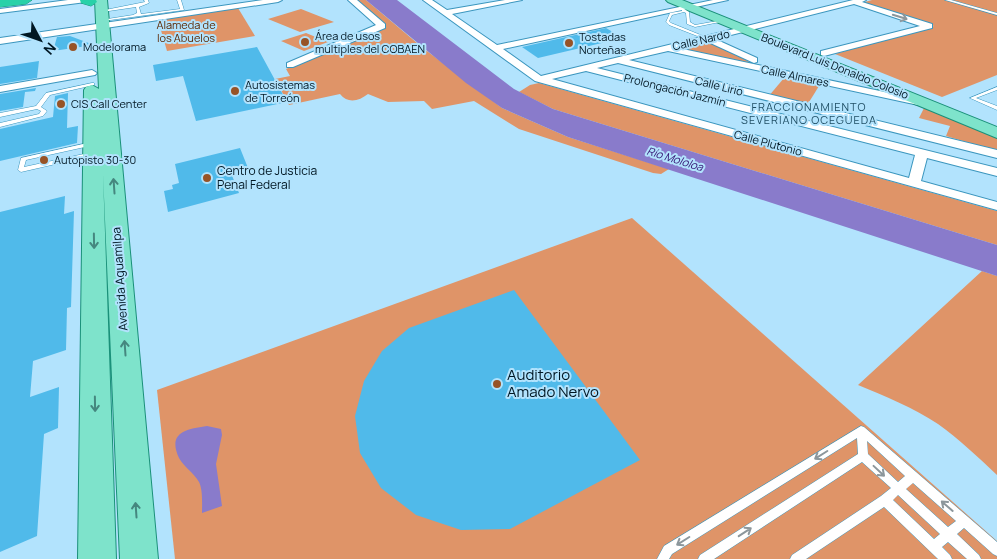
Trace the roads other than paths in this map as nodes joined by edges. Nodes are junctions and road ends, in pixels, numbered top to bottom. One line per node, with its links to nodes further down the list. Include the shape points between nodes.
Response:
1 (20, 0): 13 (highway)
2 (26, 0): 13 (highway)
3 (126, 0): 16 (lane)
4 (146, 0): 15 (lane, via 147,3)
5 (179, 0): 21 (lane, via 182,10)
6 (278, 0): 17 (street, via 256,5)
7 (352, 0): 30 (street, via 382,26)
8 (427, 0): 19 (street)
9 (518, 0): 19 (street)
10 (724, 0): 14 (street)
11 (947, 0): 20 (lane)
12 (858, 1): 23 (street, Calle Nardo); 28 (street, one-way to 28, via 929,26)
13 (0, 3)
14 (687, 5): 23 (main road, Boulevard Luis Donaldo Colosio); 23 (main road, Boulevard Luis Donaldo Colosio, via 723,21); 24 (lane, via 671,14 667,21); 26 (street)
15 (137, 6): 16 (lane); 21 (lane, via 138,14)
16 (127, 7): 17 (lane); 22 (lane)
17 (96, 8): 18 (street); 22 (lane); 25 (street); 33 (main road, Avenida Aguamilpa)
18 (0, 11)
19 (446, 13): 26 (street, Calle Plutonio)
20 (997, 14)
21 (135, 15): 22 (lane)
22 (129, 16)
23 (750, 28): 24 (street, Calle Nardo); 28 (main road, Boulevard Luis Donaldo Colosio); 37 (main road, Boulevard Luis Donaldo Colosio)
24 (706, 38): 27 (street, Calle Nardo); 32 (street)
25 (0, 41)
26 (495, 48): 34 (street, Calle Plutonio)
27 (667, 48): 29 (street, Calle Nardo); 32 (street, Calle Almares)
28 (824, 53): 42 (main road, Boulevard Luis Donaldo Colosio)
29 (617, 60): 31 (street, Calle Nardo); 47 (street, Calle Lirio)
30 (290, 65)
31 (586, 68): 34 (street, Calle Nardo); 41 (street, Prolongación Jazmín)
32 (781, 73): 37 (street, Calle Almares)
33 (99, 75): 36 (street); 38 (lane, via 48,94); 45 (main road, Avenida Aguamilpa); 61 (main road, Avenida Aguamilpa, one-way to 33)
34 (539, 79): 41 (street, Calle Plutonio)
35 (997, 88): 39 (lane, via 972,98)
36 (0, 89)
37 (923, 103): 44 (main road, Boulevard Luis Donaldo Colosio)
38 (38, 108): 40 (lane); 43 (lane, via 44,111 41,115)
39 (997, 108)
40 (0, 115)
41 (722, 116): 46 (street, Prolongación Jazmín); 49 (street, Calle Plutonio)
42 (997, 123)
43 (0, 125)
44 (997, 133)
45 (92, 149): 45 (lane, via 23,159 22,170); 60 (main road, Avenida Aguamilpa, one-way to 60)
46 (922, 153): 48 (street, Prolongación Jazmín); 49 (street)
47 (997, 154)
48 (997, 172)
49 (914, 184): 50 (street, Calle Plutonio)
50 (997, 206)
51 (861, 430): 52 (lane); 53 (lane); 62 (lane, one-way to 62, via 668,550)
52 (863, 456): 54 (lane, one-way to 54); 63 (lane, one-way to 52)
53 (913, 476): 54 (lane); 56 (lane, one-way to 53)
54 (898, 488): 55 (lane); 57 (lane)
55 (885, 500): 58 (lane); 64 (lane)
56 (964, 521): 57 (lane); 59 (lane)
57 (948, 534): 58 (lane); 66 (lane)
58 (933, 547): 65 (lane)
59 (997, 550)
60 (97, 559)
61 (139, 559)
62 (663, 559)
63 (704, 559)
64 (796, 559)
65 (946, 559)
66 (975, 559)

